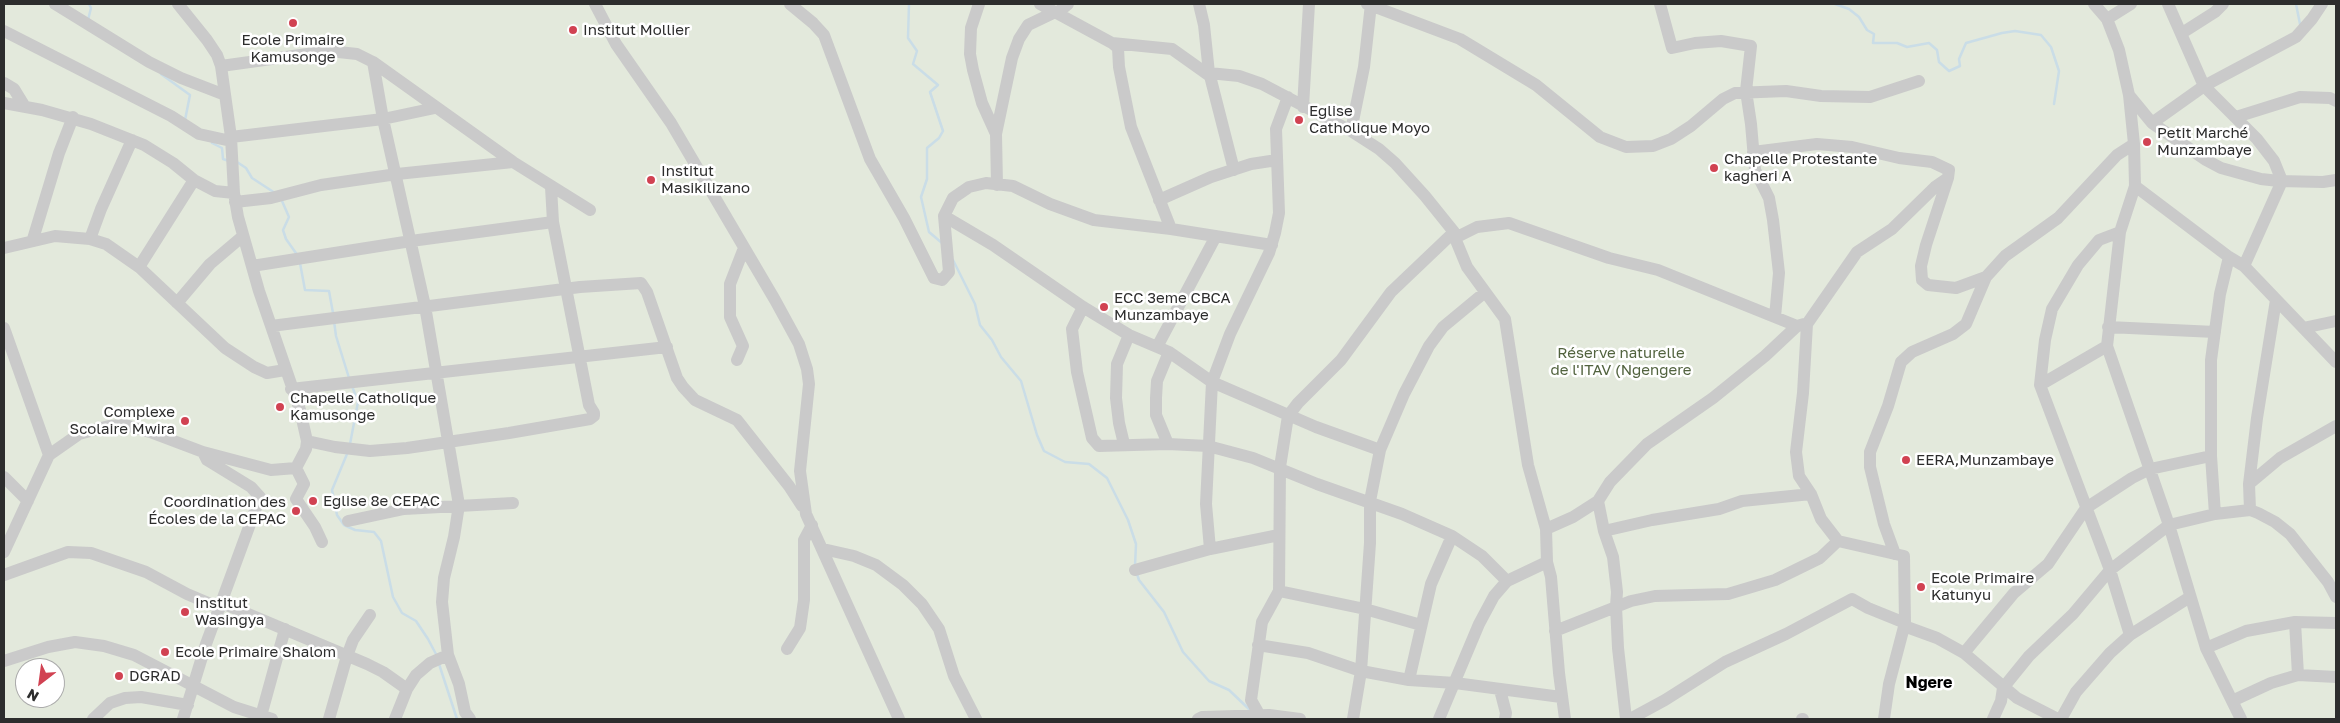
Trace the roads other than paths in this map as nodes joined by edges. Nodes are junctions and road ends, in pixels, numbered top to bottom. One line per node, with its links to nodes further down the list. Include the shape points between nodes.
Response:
1 (55, 4): 29 (street, via 150,62)
2 (178, 4): 23 (street, via 207,40)
3 (595, 4): 73 (street, via 616,44 671,123)
4 (790, 4): 61 (street, via 824,35 870,159 934,278 942,280 949,272)
5 (980, 4): 42 (street, via 971,28 970,54 982,103)
6 (1040, 4): 17 (street)
7 (1068, 4): 17 (street)
8 (1199, 4): 24 (street)
9 (1309, 4): 35 (street)
10 (1370, 4): 28 (street, via 1460,39 1536,85 1600,137 1626,147 1653,146 1671,139 1723,99); 41 (street, via 1364,67)
11 (1660, 4): 28 (street, via 1672,48 1721,41 1751,46)
12 (2094, 4): 18 (street)
13 (2131, 4): 18 (street)
14 (2168, 4): 20 (street)
15 (2223, 4): 20 (street)
16 (2322, 4): 27 (street, via 2295,38)
17 (1055, 13): 21 (street); 42 (street, via 1028,25 1019,39)
18 (2107, 19): 30 (street, via 2119,50)
19 (4, 31): 43 (street, via 172,116 199,134)
20 (2182, 33): 27 (street)
21 (1112, 43): 24 (street, via 1172,49); 59 (street, via 1118,48 1131,126)
22 (373, 62): 23 (street, via 356,54 329,51); 36 (street); 39 (street)
23 (221, 66): 29 (street)
24 (1210, 75): 31 (street, via 1239,76); 49 (street)
25 (1919, 81): 28 (street, via 1870,97)
26 (4, 83): 34 (street, via 14,88)
27 (2204, 86): 38 (street); 40 (street)
28 (1746, 91): 46 (street)
29 (225, 95): 43 (street)
30 (2129, 95): 40 (street); 45 (street)
31 (1288, 97): 35 (street); 47 (street, via 1276,130)
32 (2336, 101): 38 (street, via 2300,96)
33 (4, 103): 34 (street)
34 (25, 107): 37 (street)
35 (1303, 107): 41 (street)
36 (435, 108): 39 (street); 48 (street)
37 (73, 118): 44 (street); 68 (street)
38 (2236, 118): 54 (street, via 2274,161)
39 (383, 119): 43 (street); 50 (street)
40 (2152, 123): 54 (street, via 2221,168)
41 (1351, 131): 65 (street, via 1395,164 1425,196)
42 (996, 134): 55 (street)
43 (231, 139): 58 (street)
44 (132, 140): 52 (street, via 165,157); 69 (street)
45 (2134, 144): 56 (street); 78 (street, via 2117,154 2058,218 2005,256)
46 (1753, 152): 51 (street, via 1817,144 1852,147 1932,162 1949,170); 85 (street, via 1755,170 1769,198 1773,220 1779,274)
47 (1277, 160): 49 (street); 71 (street, via 1279,213)
48 (513, 162): 50 (street); 57 (street)
49 (1234, 170): 59 (street)
50 (397, 174): 58 (street, via 321,185 271,198); 70 (street)
51 (1948, 178): 78 (street, via 1924,252 1922,280 1928,285 1956,288); 87 (street, via 1892,229 1857,252)
52 (194, 180): 58 (street); 77 (street)
53 (2336, 180): 54 (street)
54 (2282, 181): 76 (street)
55 (997, 185): 61 (street, via 986,183 961,191 953,198); 63 (street, via 1013,186 1094,220)
56 (2135, 186): 64 (street); 74 (street)
57 (551, 187): 60 (street); 62 (street)
58 (234, 198): 66 (street)
59 (1159, 200): 63 (street)
60 (590, 210)
61 (944, 216): 84 (street, via 993,245)
62 (553, 222): 70 (street); 79 (street)
63 (1171, 229): 67 (street)
64 (2120, 232): 89 (street); 103 (street, via 2099,240 2078,265 2052,309)
65 (1454, 235): 80 (street, via 1467,267); 85 (street, via 1476,227 1509,223 1609,258 1658,270); 105 (street, via 1391,292 1341,360)
66 (243, 236): 75 (street); 82 (street, via 210,264)
67 (1216, 236): 71 (street); 96 (street)
68 (33, 239): 69 (street, via 55,236); 72 (street)
69 (90, 239): 77 (street, via 106,244)
70 (411, 241): 75 (street); 83 (street)
71 (1272, 245): 102 (street, via 1230,334)
72 (4, 248)
73 (744, 248): 98 (street, via 730,284 730,317 743,346); 130 (street, via 798,344 807,369 808,401 800,471)
74 (2229, 257): 76 (street); 92 (street)
75 (252, 266): 88 (street)
76 (2244, 266): 81 (street)
77 (139, 268): 82 (street)
78 (1986, 277): 142 (street, via 1966,324 1953,334 1912,352 1901,362 1870,452 1875,490)
79 (565, 289): 83 (street); 95 (street, via 641,283); 97 (street)
80 (1484, 293): 112 (street, via 1443,327 1429,346); 133 (street, via 1505,319 1528,465)
81 (2276, 300): 91 (street); 120 (street, via 2266,350)
82 (177, 303): 100 (street, via 226,348 254,368 267,373)
83 (425, 306): 88 (street); 101 (street)
84 (1083, 307): 93 (street); 109 (street, via 1072,329 1077,372 1092,438 1099,446)
85 (1775, 317): 87 (street)
86 (2336, 321): 91 (street)
87 (1802, 325): 121 (street, via 1803,393 1796,452 1800,476); 124 (street, via 1713,398 1647,444 1610,482)
88 (271, 326): 100 (street)
89 (2108, 327): 92 (street); 94 (street)
90 (4, 328): 114 (street)
91 (2303, 328): 99 (street)
92 (2215, 332): 115 (street, via 2211,360)
93 (1129, 335): 96 (street); 109 (street, via 1117,364 1118,423)
94 (2108, 346): 103 (street); 118 (street)
95 (667, 347): 97 (street); 130 (street, via 683,387 695,400 736,420 745,428 789,486)
96 (1163, 349): 102 (street); 110 (street, via 1157,381 1156,416)
97 (579, 356): 101 (street); 107 (street, via 589,406 594,413 590,419)
98 (737, 360)
99 (2336, 362)
100 (285, 370): 104 (street)
101 (436, 372): 104 (street); 107 (street)
102 (1212, 382): 105 (street); 111 (street)
103 (2040, 385): 127 (street)
104 (292, 389): 108 (street)
105 (1288, 416): 112 (street); 117 (street)
106 (2336, 426): 120 (street, via 2280,458)
107 (449, 440): 108 (street, via 370,451); 126 (street)
108 (307, 441): 116 (street, via 304,456)
109 (1124, 444): 110 (street)
110 (1168, 444): 111 (street)
111 (1208, 446): 117 (street); 140 (street, via 1206,504)
112 (1380, 450): 123 (street)
113 (203, 452): 114 (street, via 125,425 79,434); 116 (street, via 258,468); 151 (street, via 207,460 251,487 260,497)
114 (49, 454): 122 (street)
115 (2211, 456): 118 (street); 129 (street)
116 (296, 468): 138 (street, via 304,484 296,499)
117 (1280, 468): 123 (street); 135 (street)
118 (2150, 469): 127 (street); 132 (street)
119 (4, 477): 122 (street)
120 (2249, 484): 128 (street)
121 (1811, 494): 134 (street, via 1742,501 1719,509); 137 (street, via 1821,519)
122 (28, 501): 141 (street)
123 (1370, 501): 136 (street); 153 (street)
124 (1598, 501): 133 (street); 134 (street)
125 (513, 502): 126 (street)
126 (459, 505): 131 (street, via 404,509); 166 (street, via 442,602)
127 (2086, 508): 145 (street); 165 (street, via 2048,564 2014,594)
128 (2250, 510): 129 (street); 150 (street, via 2275,522 2290,534)
129 (2215, 514): 132 (street)
130 (809, 519): 139 (street); 164 (street, via 804,540 804,600 800,628)
131 (348, 521)
132 (2169, 525): 145 (street); 149 (street)
133 (1546, 529): 143 (street)
134 (1604, 531): 152 (street, via 1613,557)
135 (1279, 535): 140 (street); 148 (street)
136 (1452, 536): 147 (street, via 1482,556); 158 (street, via 1431,584)
137 (1838, 541): 142 (street); 152 (street, via 1813,562 1775,580 1728,594 1655,596)
138 (322, 542)
139 (823, 549): 188 (street); 189 (street, via 876,565 922,604 939,629 954,676)
140 (1210, 549): 144 (street)
141 (4, 552)
142 (1895, 554): 157 (street, via 1904,556)
143 (1547, 562): 147 (street); 160 (street)
144 (1135, 570)
145 (2110, 570): 161 (street); 175 (street)
146 (4, 575): 151 (street, via 68,552 91,553 141,570 187,594)
147 (1507, 581): 173 (street, via 1494,596 1479,624)
148 (1280, 591): 153 (street); 162 (street, via 1262,622)
149 (2190, 597): 161 (street); 163 (street)
150 (2336, 597)
151 (221, 606): 159 (street); 174 (street)
152 (1616, 606): 160 (street); 196 (street)
153 (1365, 609): 158 (street); 169 (street)
154 (370, 615): 167 (street, via 353,640)
155 (2295, 622): 156 (street); 163 (street, via 2246,631); 170 (street)
156 (2336, 623)
157 (1905, 624): 165 (street); 197 (street, via 1852,599 1725,662); 198 (street, via 1889,684)
158 (1421, 625): 172 (street)
159 (285, 629): 167 (street); 182 (street)
160 (1555, 630): 178 (street)
161 (2130, 636): 200 (street, via 2091,674)
162 (1258, 644): 169 (street, via 1308,653); 181 (street, via 1251,700)
163 (2206, 648): 179 (street)
164 (788, 649)
165 (1964, 653): 175 (street)
166 (448, 655): 176 (street, via 430,663 416,675); 187 (street)
167 (347, 656): 176 (street, via 383,672); 185 (street)
168 (4, 662): 174 (street, via 48,647 75,642 134,655)
169 (1361, 671): 172 (street); 192 (street)
170 (2298, 675): 171 (street); 179 (street)
171 (2336, 677)
172 (1409, 680): 173 (street)
173 (1455, 683): 177 (street); 193 (street)
174 (193, 686): 180 (street); 182 (street, via 212,698)
175 (2003, 688): 199 (street); 200 (street, via 2026,704)
176 (407, 689): 186 (street)
177 (1500, 690): 178 (street); 194 (street)
178 (1561, 697): 195 (street)
179 (2232, 701): 201 (street)
180 (188, 705): 183 (street, via 142,697 125,698 110,703); 184 (street)
181 (1259, 716): 190 (street); 191 (street)
182 (267, 718)
183 (93, 719)
184 (183, 719)
185 (329, 719)
186 (396, 719)
187 (470, 719)
188 (899, 719)
189 (976, 719)
190 (1198, 719)
191 (1300, 719)
192 (1353, 719)
193 (1439, 719)
194 (1505, 719)
195 (1566, 719)
196 (1626, 719)
197 (1630, 719)
198 (1884, 719)
199 (1994, 719)
200 (2060, 719)
201 (2241, 719)

